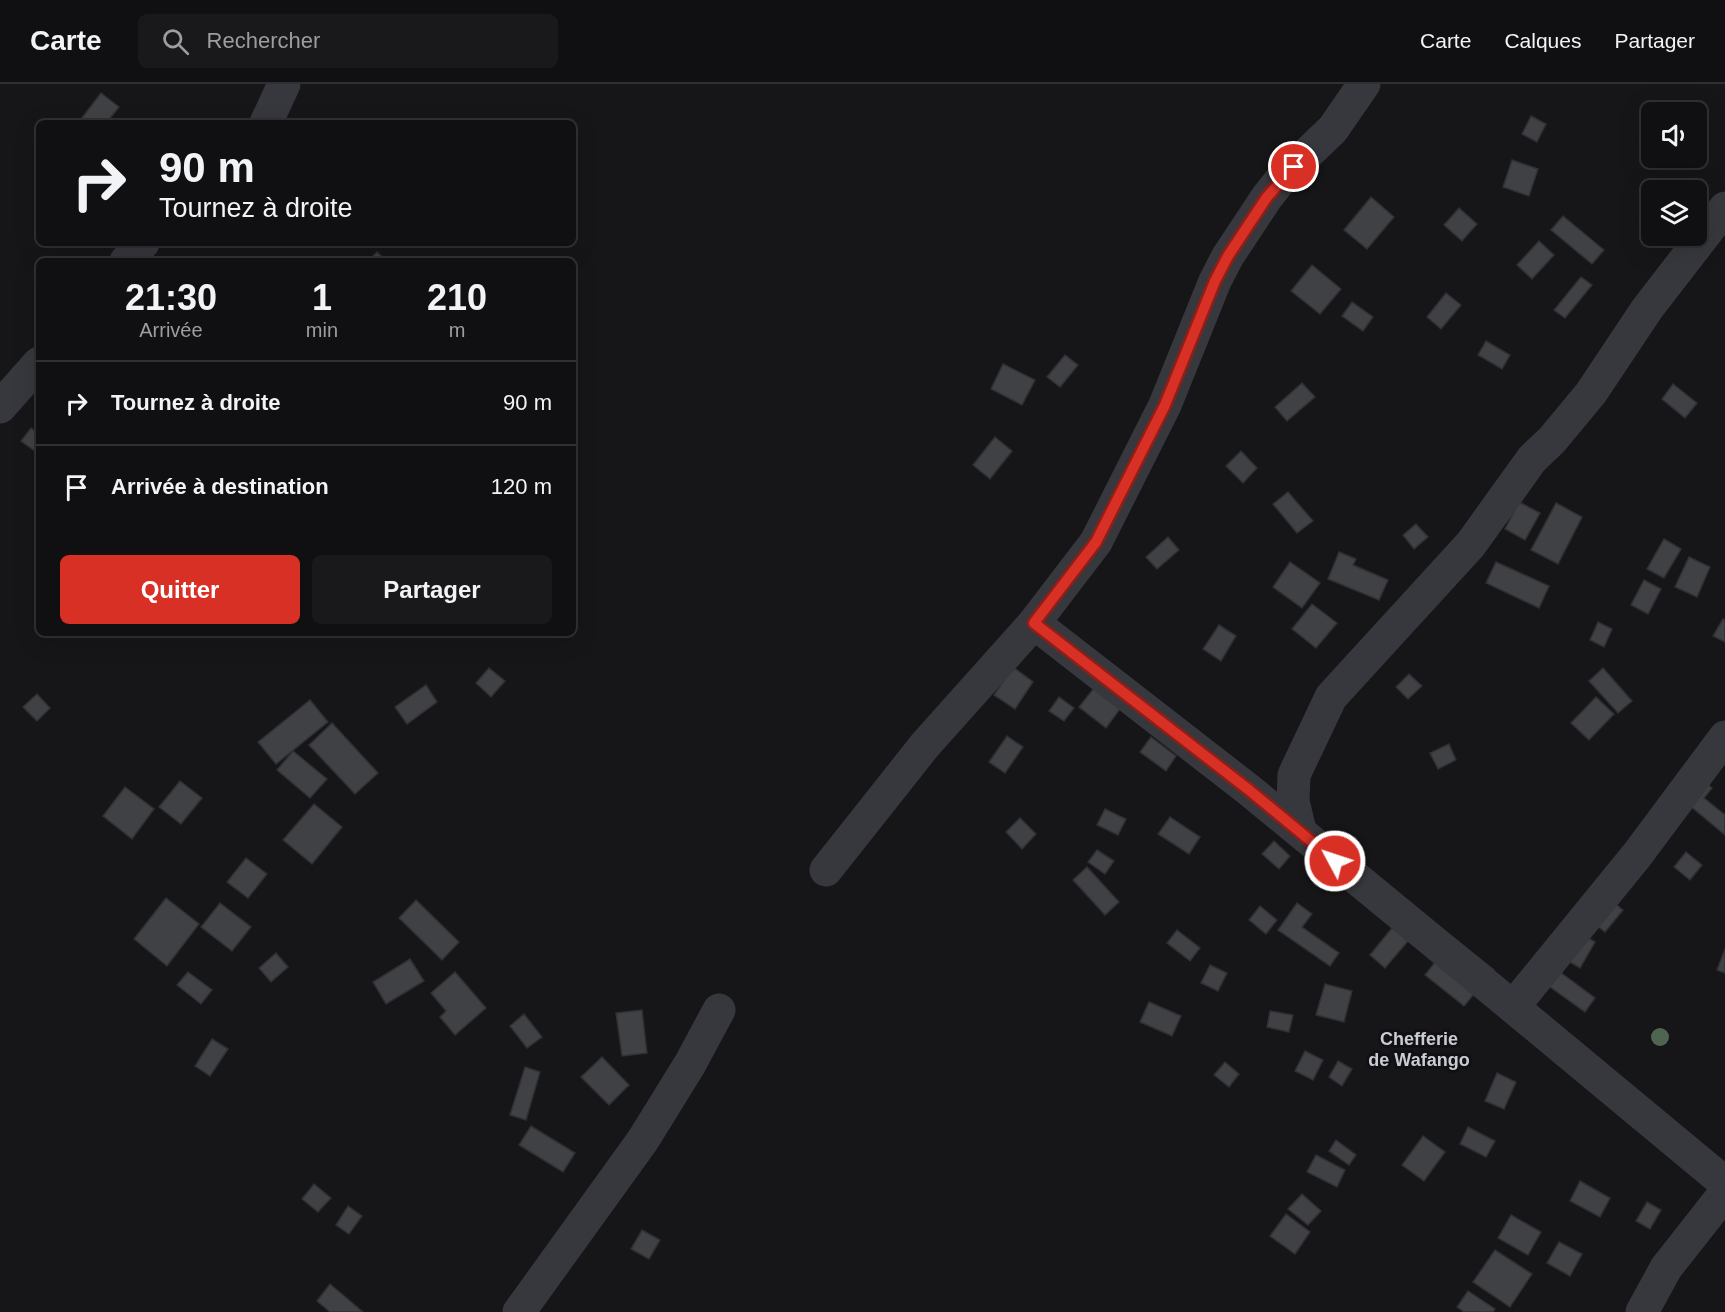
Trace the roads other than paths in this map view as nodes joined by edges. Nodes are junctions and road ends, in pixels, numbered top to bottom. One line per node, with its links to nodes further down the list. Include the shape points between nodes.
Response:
1 (284, 84): 3 (street)
2 (1364, 84): 9 (street, via 1333,129 1267,197 1228,256 1165,405 1096,542)
3 (267, 120)
4 (1725, 208): 11 (street, via 1647,309 1591,393 1532,459 1471,544 1331,697 1294,775 1293,801)
5 (140, 246): 6 (street)
6 (129, 258)
7 (36, 366): 8 (street)
8 (0, 407)
9 (1034, 623): 11 (street); 12 (street, via 926,745)
10 (1725, 737): 13 (street, via 1637,855)
11 (1300, 831): 13 (street)
12 (826, 870)
13 (1513, 1007): 15 (street)
14 (719, 1010): 17 (street, via 643,1140)
15 (1725, 1183)
16 (1725, 1193): 18 (street, via 1666,1268)
17 (519, 1312)
18 (1642, 1312)

